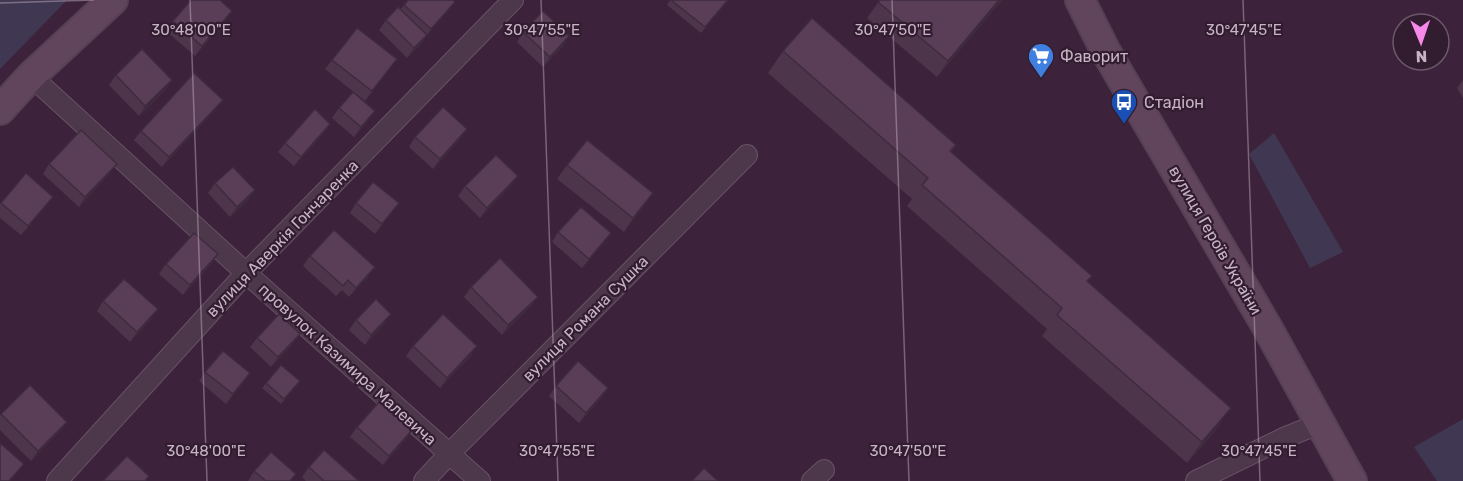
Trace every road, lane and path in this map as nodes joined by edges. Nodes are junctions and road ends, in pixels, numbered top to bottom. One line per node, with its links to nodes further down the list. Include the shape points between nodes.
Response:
1 (113, 0): 4 (main road)
2 (513, 0): 7 (street, вулиця Аверкія Гончаренка)
3 (1080, 0): 8 (main road, вулиця Героїв України, via 1105,50)
4 (31, 76): 5 (main road); 7 (street, провулок Казимира Малевича)
5 (0, 110)
6 (747, 155): 9 (street, вулиця Романа Сушка)
7 (246, 273): 9 (street, провулок Казимира Малевича); 10 (street, вулиця Аверкія Гончаренка)
8 (1321, 423): 13 (street); 14 (main road, вулиця Героїв України)
9 (449, 454): 11 (street, вулиця Романа Сушка); 12 (street, провулок Казимира Малевича)
10 (57, 481)
11 (424, 481)
12 (480, 481)
13 (1196, 481)
14 (1352, 481)

